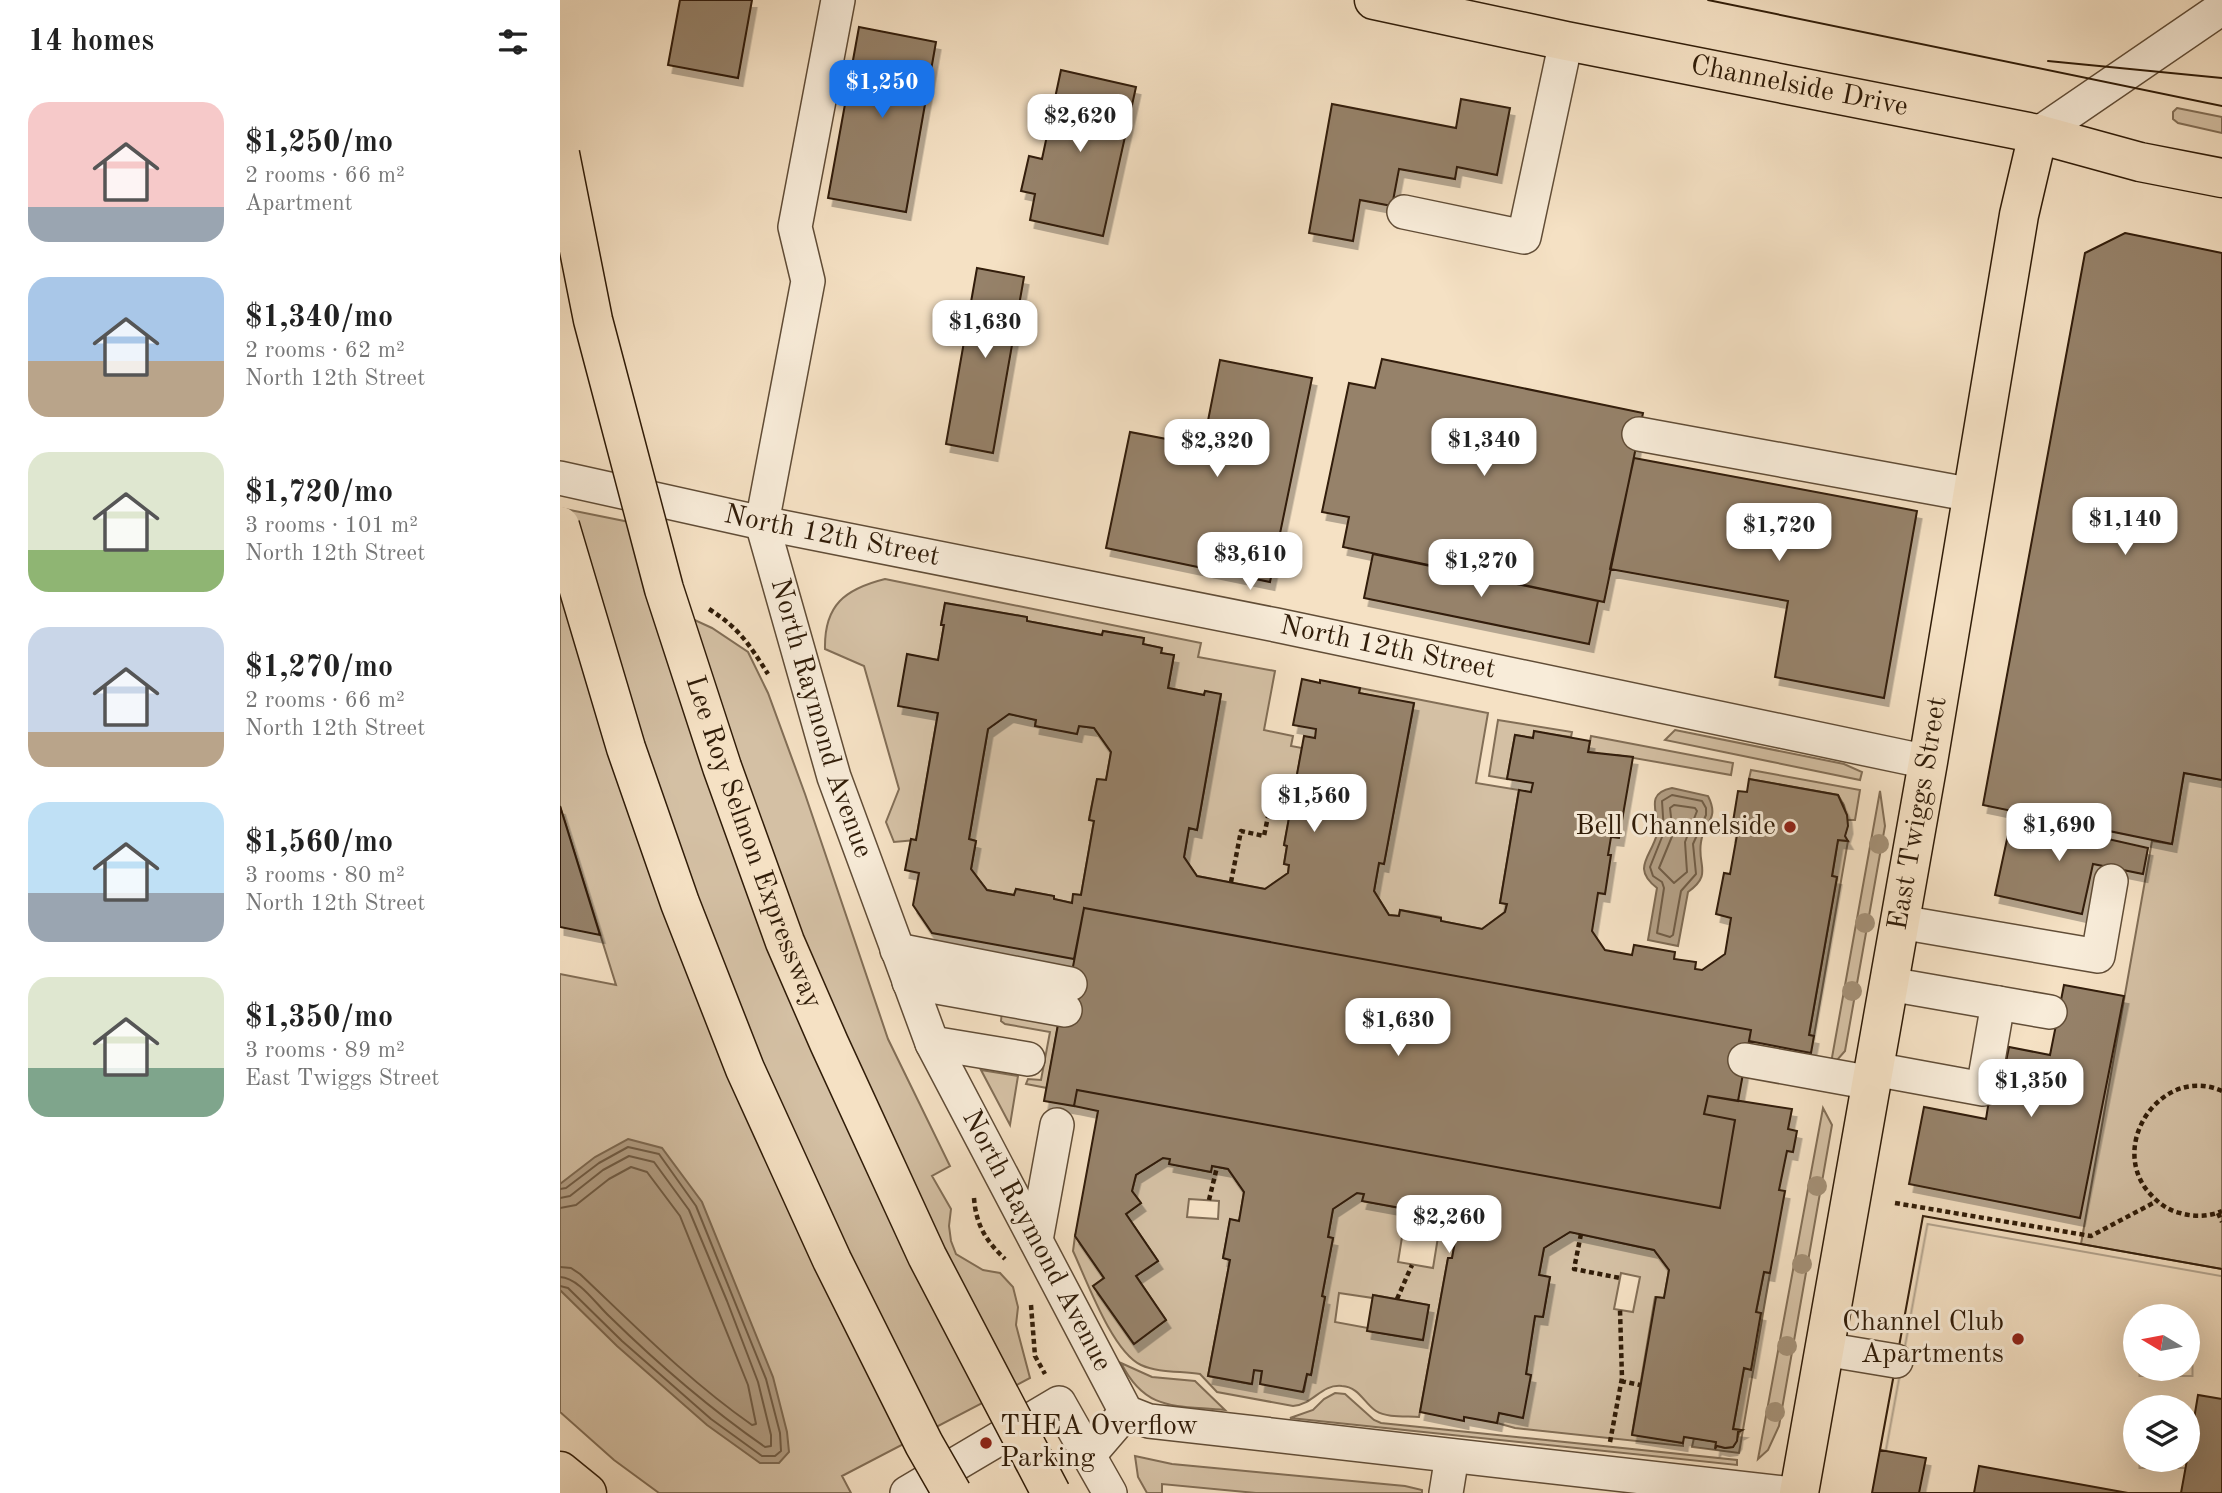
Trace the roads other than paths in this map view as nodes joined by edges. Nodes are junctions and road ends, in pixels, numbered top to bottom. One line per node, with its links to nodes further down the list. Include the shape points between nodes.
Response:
1 (838, 0): 12 (street, via 795,227 808,281)
2 (1374, 0): 4 (main road, Channelside Drive)
3 (2222, 8): 5 (street)
4 (1566, 41): 5 (main road, Channelside Drive); 8 (street, via 1524,237)
5 (2038, 134): 7 (main road, Channelside Drive, via 2140,162); 11 (main road, East Twiggs Street)
6 (560, 155): 38 (main road, Lee Roy Selmon Expressway, bridge, via 593,320 664,589 785,942 927,1256)
7 (2222, 178)
8 (1404, 212)
9 (1639, 434): 11 (street)
10 (560, 478): 12 (street, North 12th Street)
11 (1973, 495): 14 (main road, East Twiggs Street)
12 (762, 523): 14 (street, North 12th Street); 17 (street, North Raymond Avenue, via 834,777)
13 (560, 526): 37 (main road, bridge, via 626,748 721,1011 832,1260)
14 (1928, 762): 16 (main road, East Twiggs Street)
15 (2111, 881): 16 (street, via 2098,956)
16 (1900, 922): 19 (main road, East Twiggs Street)
17 (897, 950): 18 (street, North Raymond Avenue); 18 (street, via 1067,997)
18 (909, 982): 22 (street, North Raymond Avenue)
19 (1889, 984): 20 (street); 25 (main road, East Twiggs Street)
20 (1998, 1003): 21 (street); 25 (street, via 1983,1089)
21 (2050, 1012)
22 (932, 1043): 23 (street); 27 (street, North Raymond Avenue)
23 (1028, 1059)
24 (1743, 1071): 25 (street)
25 (1871, 1085): 28 (main road, East Twiggs Street)
26 (1057, 1125): 27 (street)
27 (1036, 1240): 30 (street, North Raymond Avenue)
28 (1824, 1349): 29 (street); 42 (main road, East Twiggs Street)
29 (1896, 1361)
30 (1126, 1412): 31 (street); 32 (street, via 1149,1421)
31 (1089, 1455): 36 (street, via 1059,1404); 39 (street)
32 (1452, 1456): 34 (street); 40 (street)
33 (560, 1471): 35 (main road)
34 (1580, 1482): 41 (street)
35 (587, 1493)
36 (907, 1493)
37 (952, 1493)
38 (1051, 1493)
39 (1111, 1493)
40 (1446, 1493)
41 (1783, 1493)
42 (1799, 1493)

